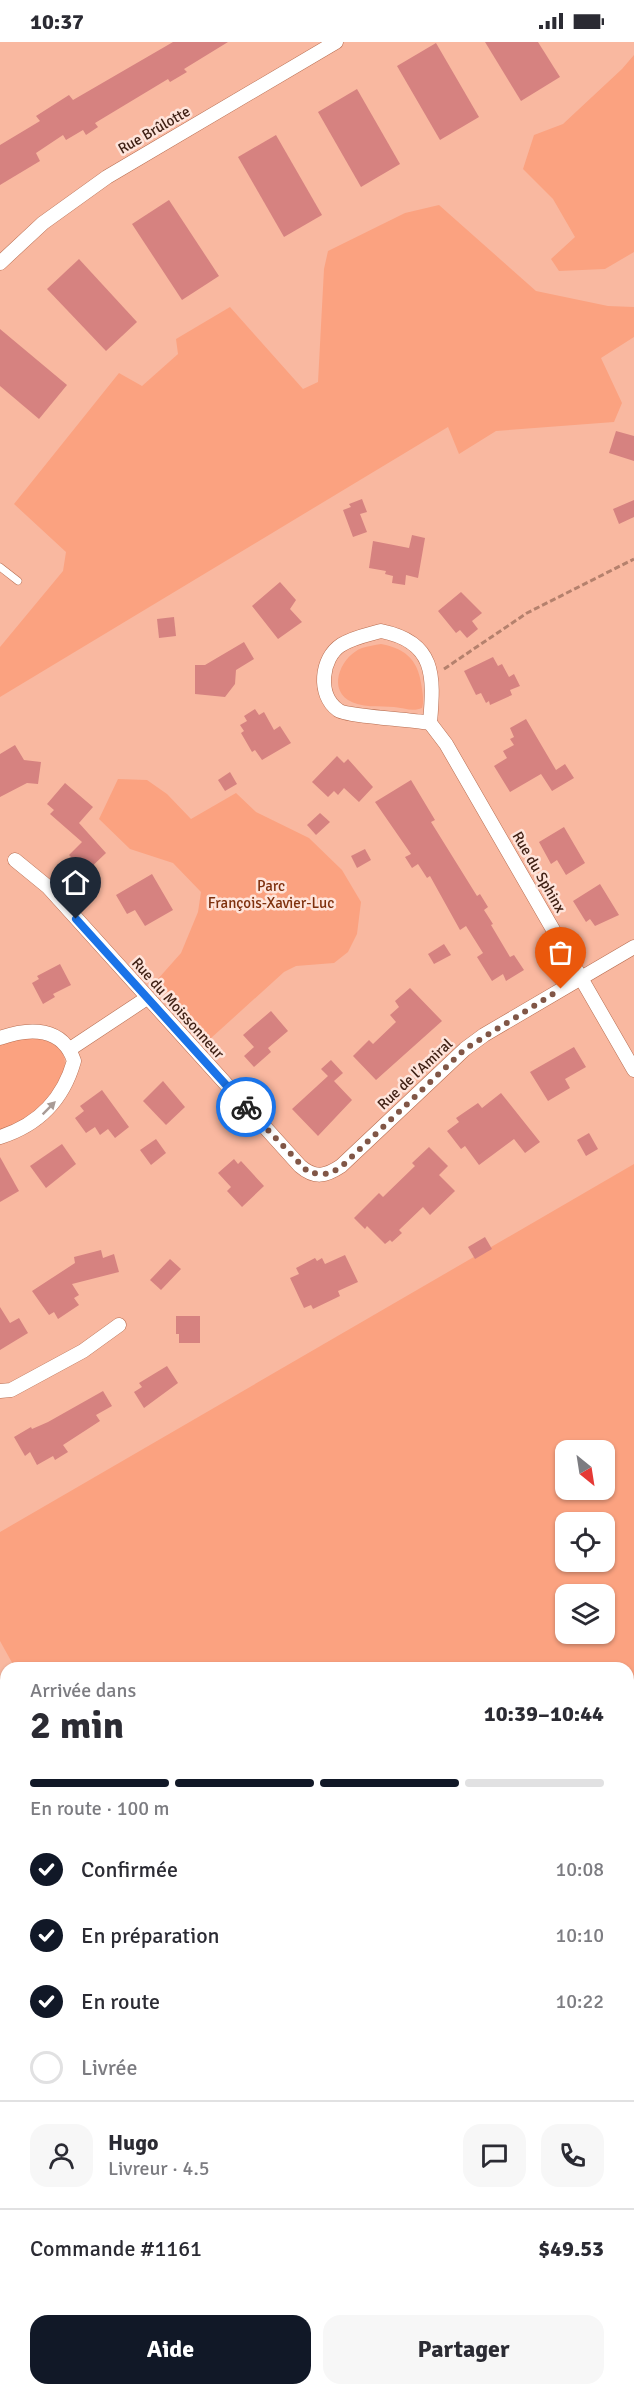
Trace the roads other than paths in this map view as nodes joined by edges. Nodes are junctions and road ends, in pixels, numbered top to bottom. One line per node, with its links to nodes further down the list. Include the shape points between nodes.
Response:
1 (336, 42): 2 (street, Rue Brûlotte, via 107,177 43,223)
2 (0, 263)
3 (0, 567): 4 (lane)
4 (18, 581)
5 (430, 723): 5 (street, via 353,716 338,711 324,689 324,674 332,655 357,637 381,631 402,636 425,656 431,678); 8 (street, Rue du Sphinx, via 452,754)
6 (15, 860): 9 (street, Rue du Moissonneur, via 48,887)
7 (634, 947): 8 (street, Rue de l'Amiral)
8 (580, 977): 12 (street, Rue du Sphinx); 14 (street, Rue de l'Amiral, via 465,1049 341,1167)
9 (147, 998): 11 (street); 14 (street, Rue du Moissonneur, via 300,1166)
10 (0, 1038): 11 (street, via 20,1031 47,1032 61,1038)
11 (70, 1049): 13 (street, one-way to 11, via 31,1124 58,1099 74,1061)
12 (634, 1070)
13 (0, 1137)
14 (318, 1176)
15 (119, 1325): 16 (street, via 83,1351 11,1390)
16 (0, 1391)

